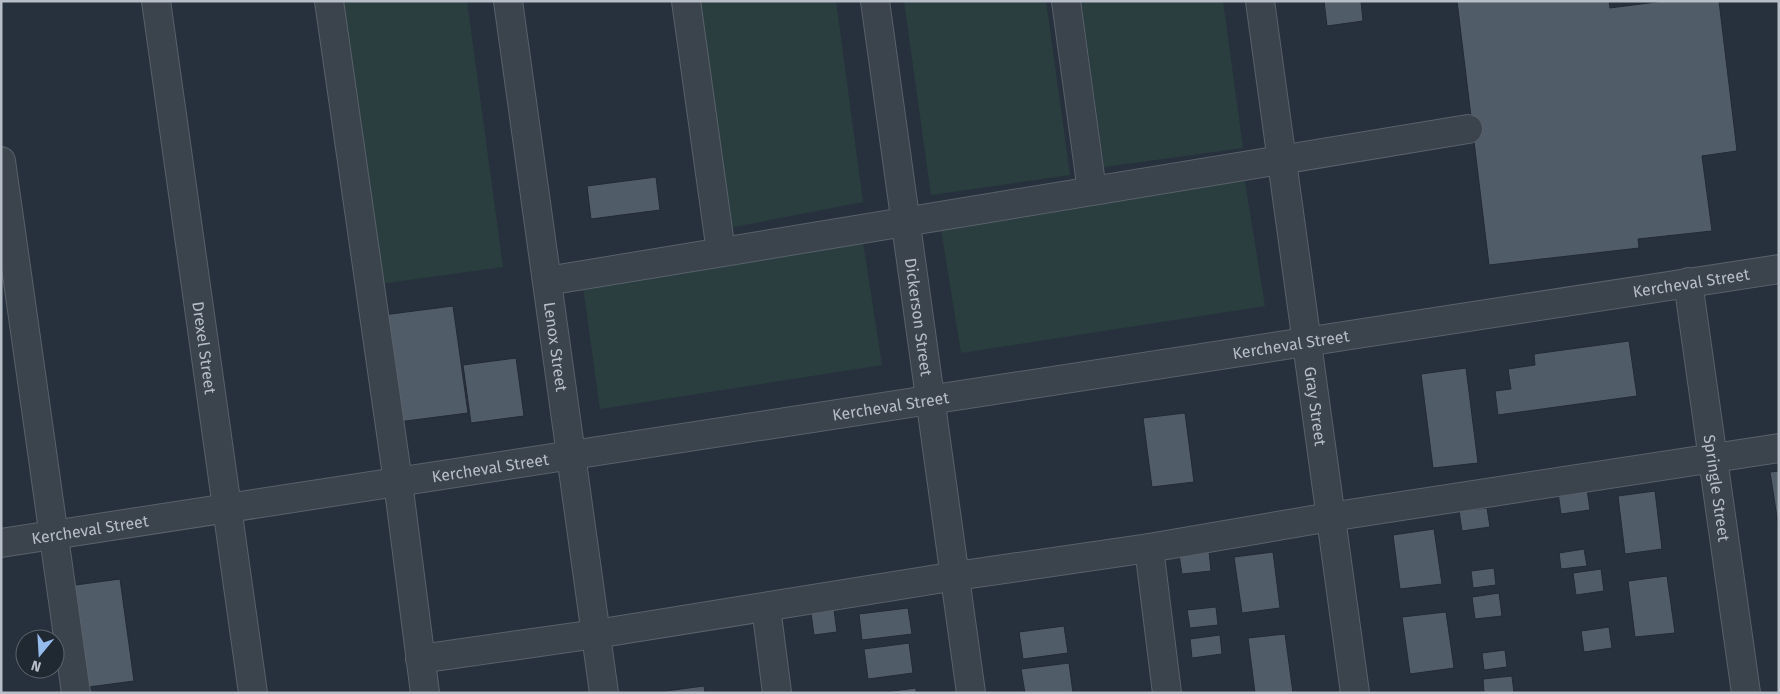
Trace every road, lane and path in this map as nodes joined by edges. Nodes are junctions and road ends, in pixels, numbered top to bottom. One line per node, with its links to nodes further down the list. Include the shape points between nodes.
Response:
1 (156, 1): 23 (street, Drexel Street)
2 (329, 1): 22 (street)
3 (508, 1): 15 (street, Lenox Street)
4 (686, 1): 13 (street)
5 (875, 1): 12 (street, Dickerson Street)
6 (1066, 1): 11 (street)
7 (1260, 1): 9 (street, Gray Street)
8 (1468, 129): 9 (street)
9 (1282, 160): 11 (street); 17 (street, Gray Street)
10 (1, 161): 25 (street)
11 (1092, 191): 12 (street)
12 (906, 222): 13 (street); 18 (street, Dickerson Street)
13 (721, 252): 15 (street)
14 (1779, 269): 16 (street, Kercheval Street)
15 (547, 281): 20 (street, Lenox Street)
16 (1688, 282): 17 (street, Kercheval Street); 21 (street, Springle Street)
17 (1306, 341): 18 (street, Kercheval Street); 24 (street, Gray Street)
18 (931, 400): 20 (street, Kercheval Street); 28 (street, Dickerson Street)
19 (1779, 448): 21 (street)
20 (571, 455): 22 (street, Kercheval Street); 30 (street, Lenox Street)
21 (1713, 458): 24 (street); 40 (street, Springle Street)
22 (398, 482): 23 (street, Kercheval Street); 31 (street)
23 (227, 508): 25 (street, Kercheval Street); 33 (street, Drexel Street)
24 (1330, 517): 27 (street); 39 (street, Gray Street)
25 (54, 535): 26 (street, Kercheval Street); 32 (street)
26 (1, 543)
27 (1149, 548): 28 (street); 38 (street)
28 (956, 576): 29 (street); 37 (street, Dickerson Street)
29 (766, 607): 30 (street); 36 (street)
30 (596, 634): 31 (street); 35 (street, Lenox Street)
31 (420, 659): 34 (street)
32 (76, 693)
33 (253, 693)
34 (425, 693)
35 (604, 693)
36 (777, 693)
37 (971, 693)
38 (1167, 693)
39 (1355, 693)
40 (1746, 693)

